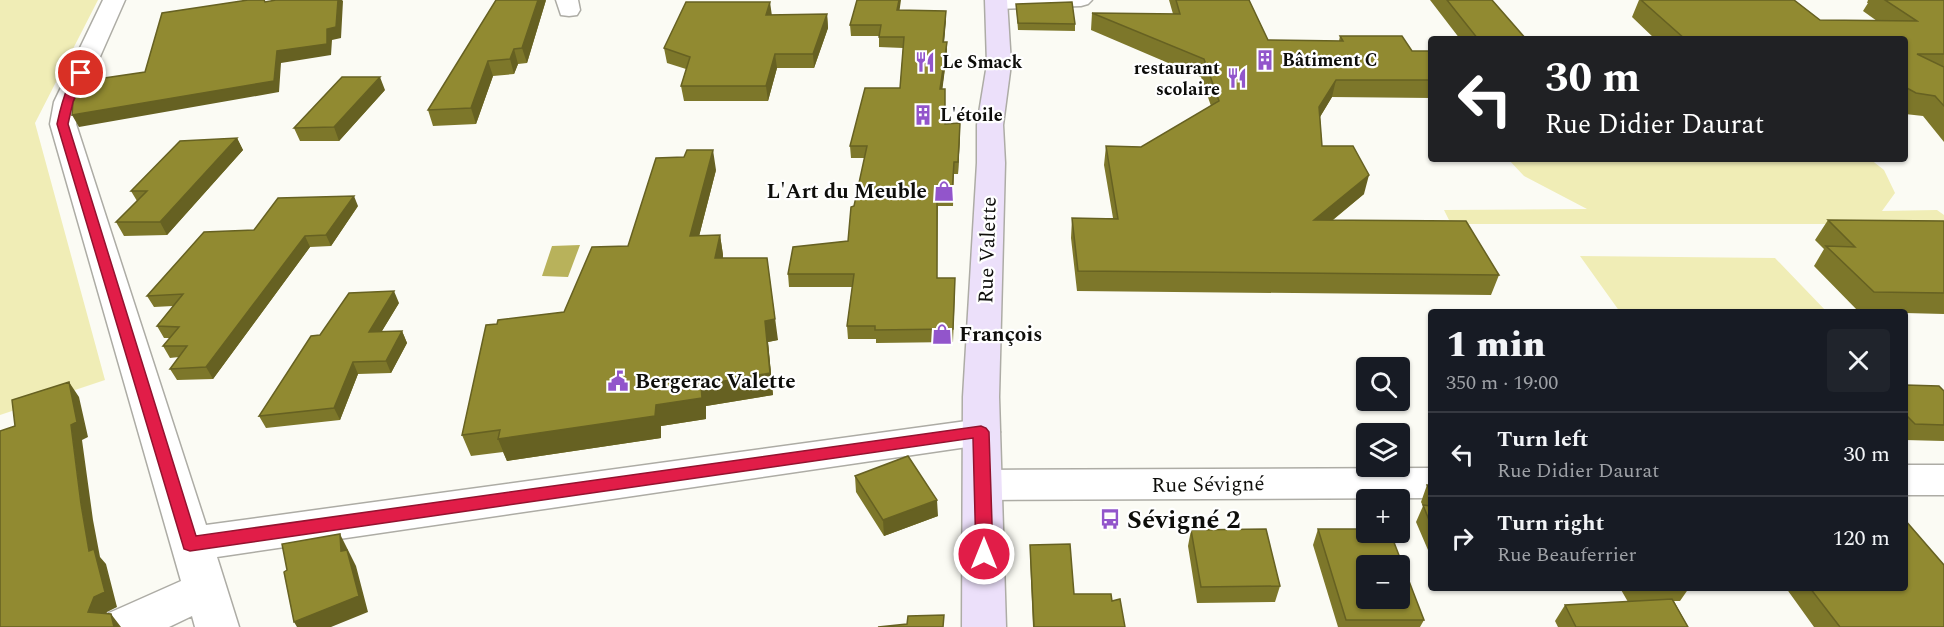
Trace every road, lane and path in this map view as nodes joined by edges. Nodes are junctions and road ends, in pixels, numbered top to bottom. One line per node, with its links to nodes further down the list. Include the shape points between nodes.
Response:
1 (114, 0): 10 (street, via 68,102 63,124)
2 (1081, 0): 3 (street)
3 (990, 1): 4 (main road, Rue Valette, via 999,64); 4 (main road, Rue Valette, via 976,61)
4 (990, 125): 5 (main road, Rue Valette)
5 (981, 432): 9 (main road, Rue Valette); 10 (street)
6 (1908, 480): 7 (street)
7 (1944, 480)
8 (1428, 483): 9 (street, Rue Sévigné)
9 (984, 484): 13 (main road, Rue Valette)
10 (190, 544): 11 (street)
11 (211, 608): 12 (street)
12 (125, 627)
13 (984, 627)

